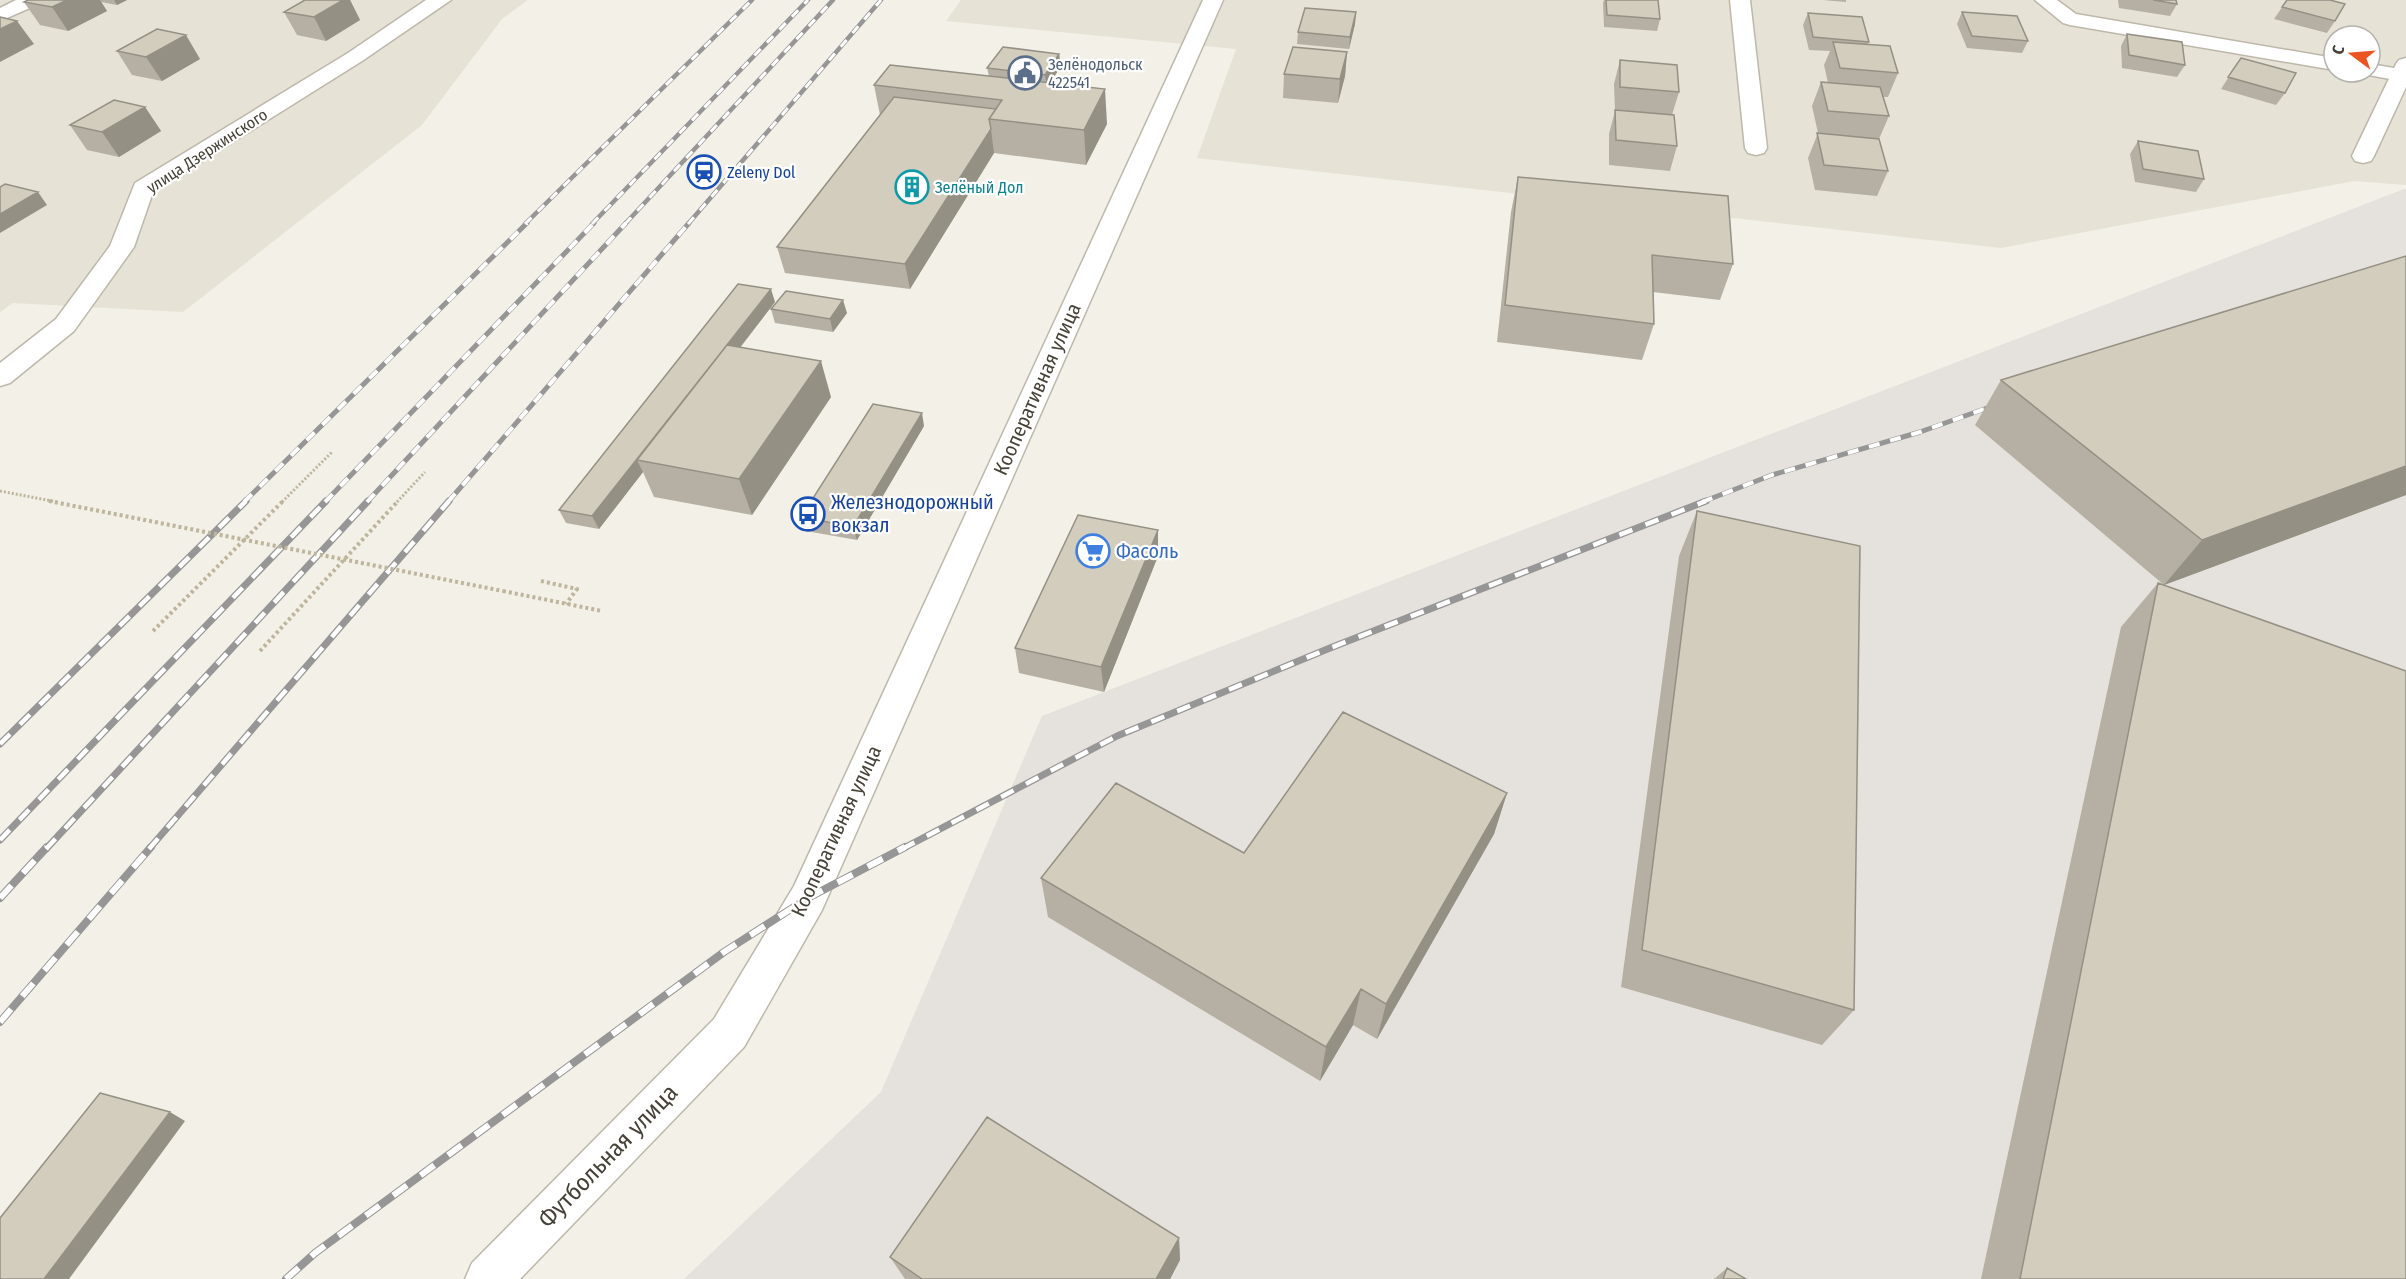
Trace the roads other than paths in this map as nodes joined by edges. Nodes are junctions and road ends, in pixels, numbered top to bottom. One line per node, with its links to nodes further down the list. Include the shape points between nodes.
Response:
1 (33, 0): 6 (street)
2 (441, 0): 12 (street, улица Дзержинского, via 143,188 122,248 66,325)
3 (1213, 0): 13 (street, Кооперативная улица, via 808,898)
4 (1740, 0): 10 (street)
5 (2045, 0): 7 (street, via 2070,19)
6 (0, 15)
7 (2322, 62)
8 (2382, 70): 9 (street)
9 (2403, 70): 11 (street)
10 (1756, 148)
11 (2363, 156)
12 (0, 377)
13 (729, 1033): 14 (street, Футбольная улица)
14 (488, 1279)

